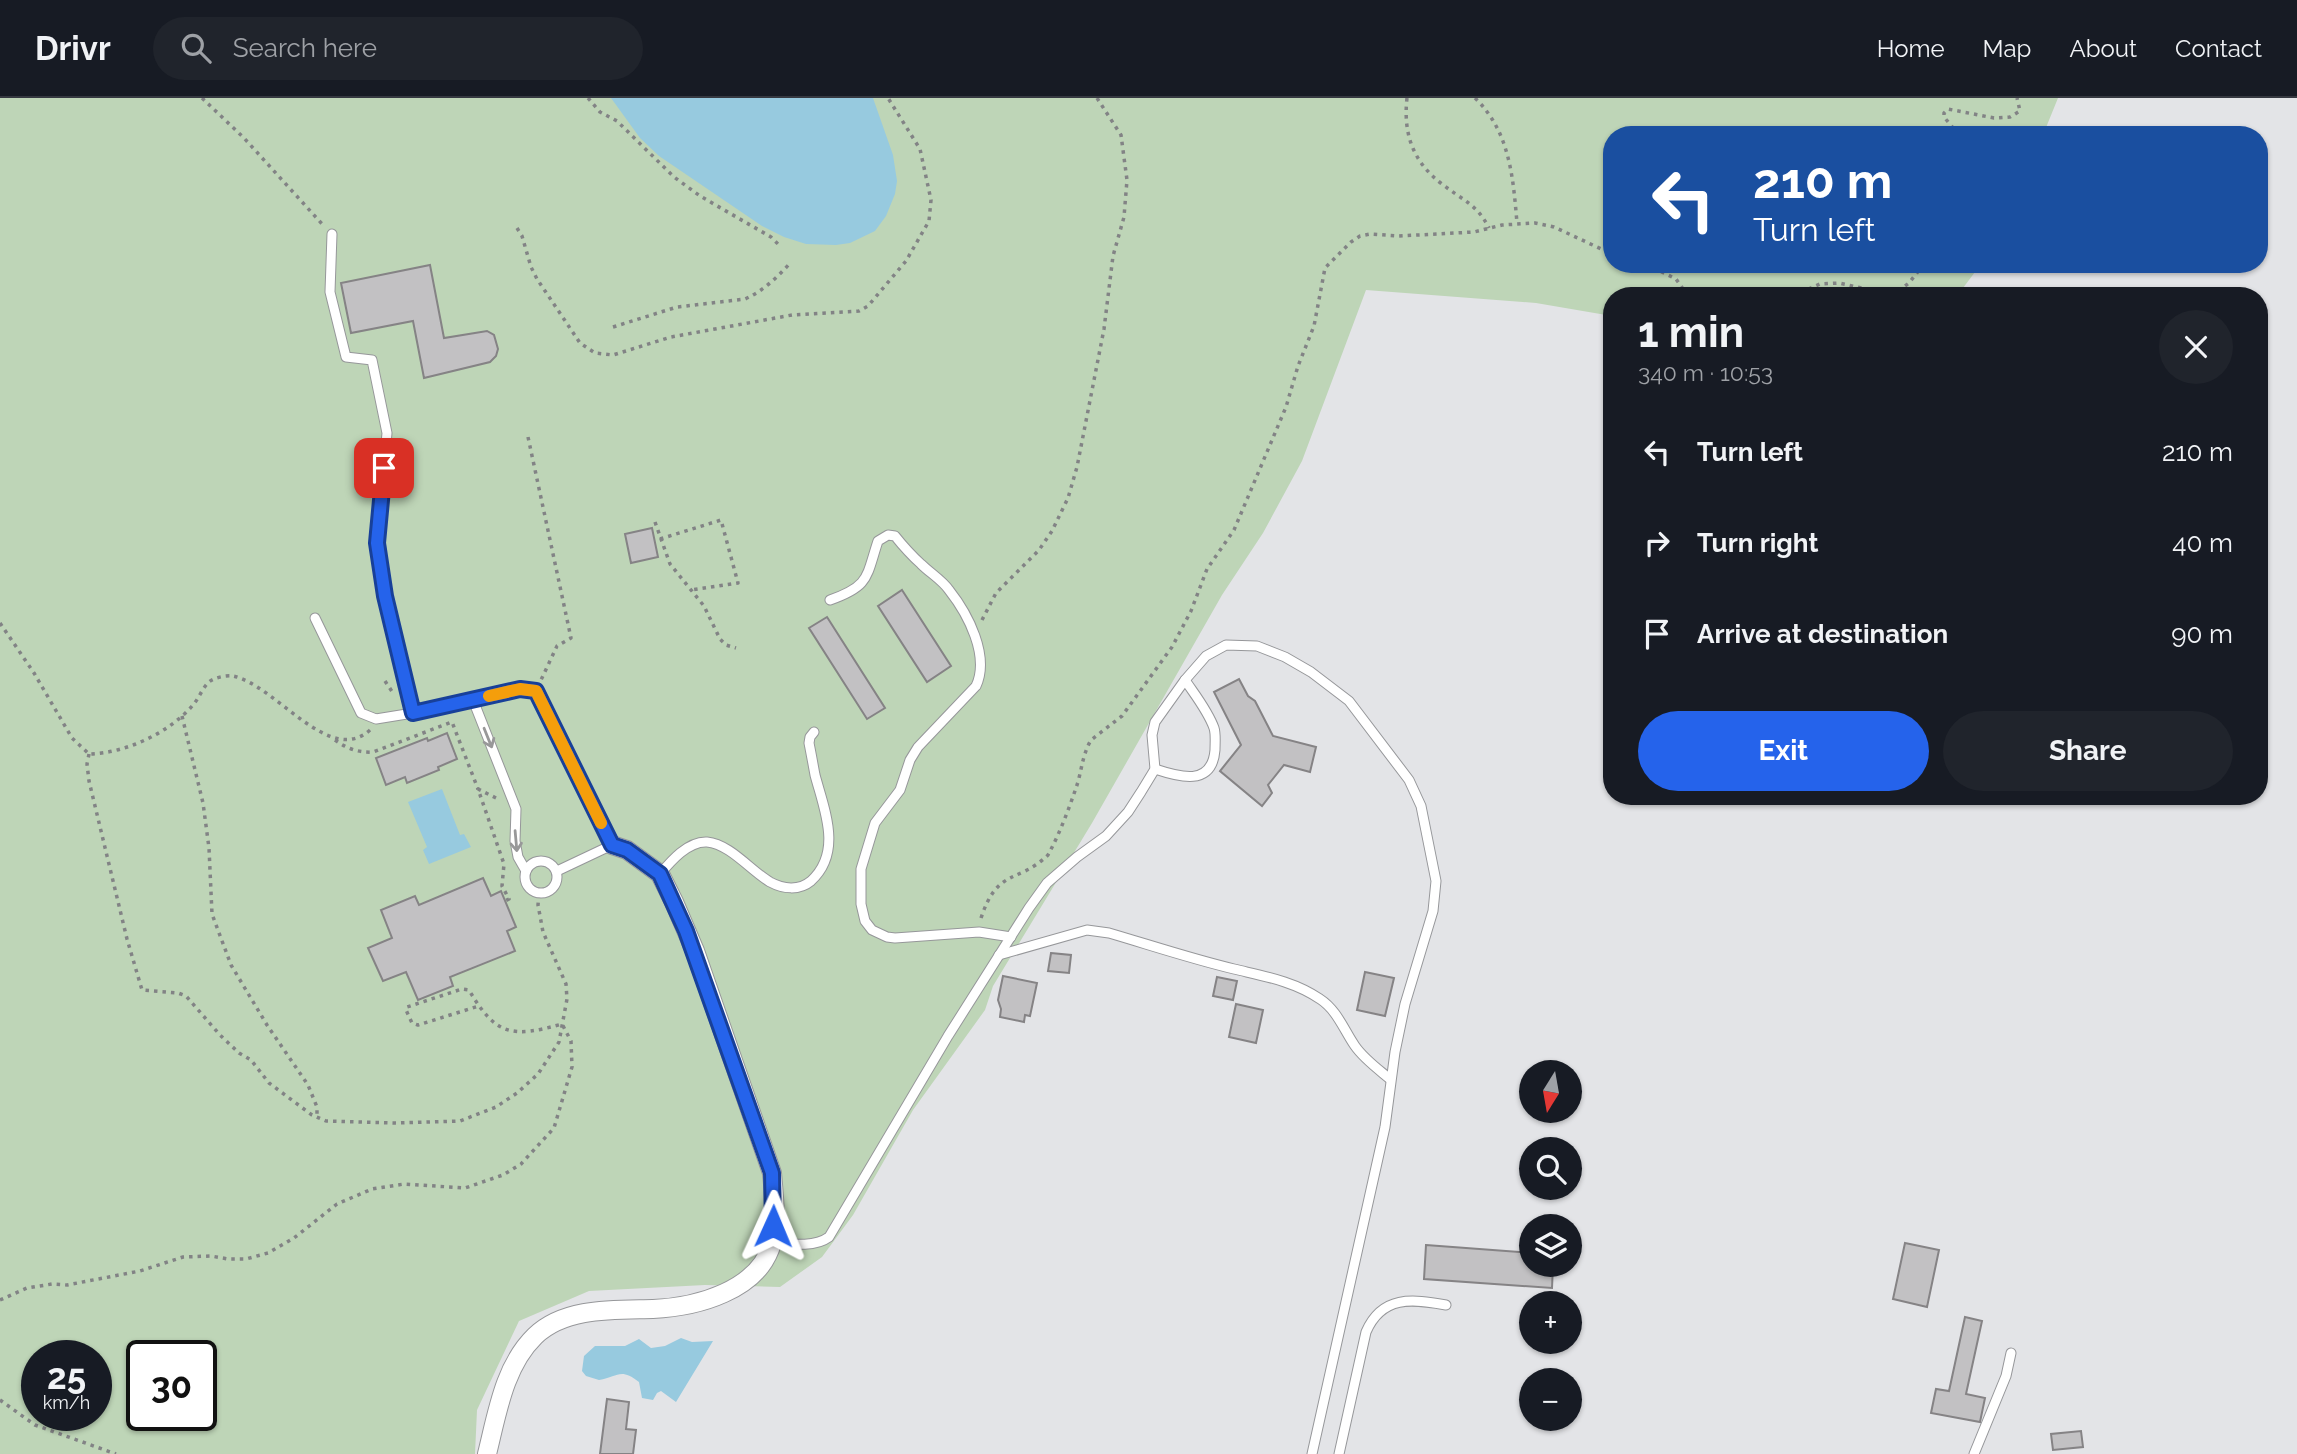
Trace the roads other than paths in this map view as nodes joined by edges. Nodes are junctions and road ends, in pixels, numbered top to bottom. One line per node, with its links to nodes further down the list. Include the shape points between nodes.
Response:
1 (332, 234): 6 (lane, via 330,292 345,357 372,360 387,433 377,543)
2 (830, 600): 13 (lane, via 863,584 878,541 895,536 949,590 975,638 982,664 976,686 918,747 900,790 870,832 860,893 865,921 876,933 895,938 979,932)
3 (315, 618): 6 (lane, via 361,713 377,719)
4 (1185, 680): 8 (lane, via 1155,722); 8 (lane, via 1213,727 1214,758 1198,776); 15 (lane, via 1206,656 1226,645 1257,646 1284,657 1349,701 1409,780 1421,806 1436,881 1433,912 1405,1004)
5 (473, 700): 6 (lane); 9 (lane, via 520,689 536,691); 10 (lane, one-way to 10, via 516,809 515,841)
6 (413, 713)
7 (814, 732): 12 (lane, via 809,743 830,825 827,853 811,881 792,889 771,882 732,853 708,842 689,845)
8 (1154, 769): 13 (lane, via 1128,812 1106,836 1047,883)
9 (612, 845): 11 (lane); 12 (street)
10 (526, 871): 11 (lane, via 541,861); 11 (lane, via 527,886 539,893 553,889)
11 (556, 871)
12 (660, 874): 16 (street, via 695,951 772,1173)
13 (1011, 937): 14 (lane)
14 (999, 955): 15 (lane, via 1087,930 1269,976 1322,1000 1370,1064); 16 (lane, via 829,1237 807,1244)
15 (1390, 1079): 20 (lane, via 1385,1127)
16 (772, 1242): 19 (street, via 755,1273 722,1294 683,1306 589,1313 568,1318 537,1335 510,1373)
17 (1447, 1305): 21 (lane, via 1400,1301 1371,1322)
18 (2011, 1353): 22 (lane, via 2007,1376)
19 (487, 1454)
20 (1311, 1454)
21 (1339, 1454)
22 (1974, 1454)

